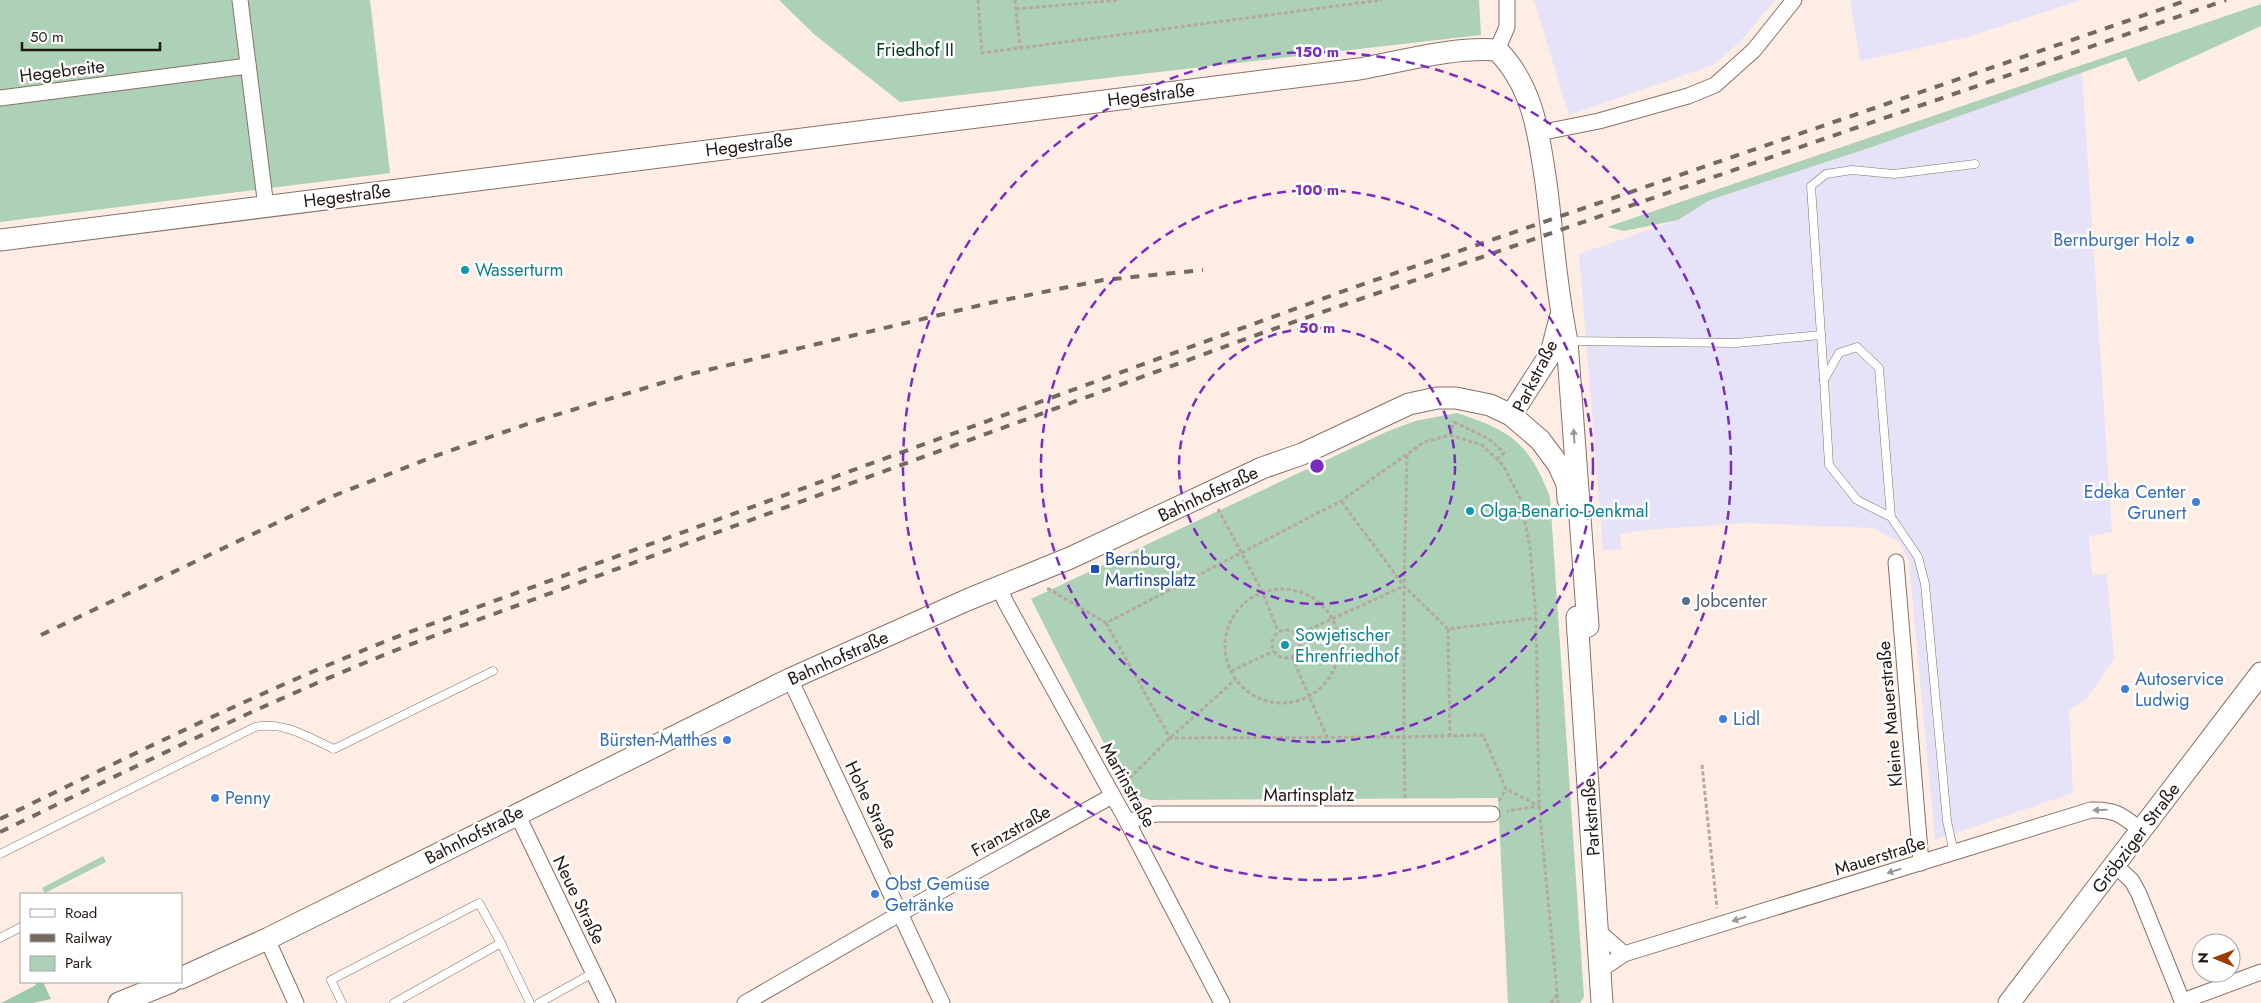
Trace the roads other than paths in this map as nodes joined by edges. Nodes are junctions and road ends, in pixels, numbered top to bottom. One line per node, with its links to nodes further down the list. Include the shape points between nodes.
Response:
1 (240, 0): 5 (street)
2 (1507, 0): 4 (street, via 1506,27)
3 (1794, 0): 7 (street, via 1754,50 1715,85 1688,96 1599,121)
4 (1497, 50): 7 (main road, Parkstraße, via 1516,72); 9 (main road, Hegestraße, via 1442,53 1358,70)
5 (248, 66): 6 (street, Hegebreite); 9 (street)
6 (0, 98)
7 (1539, 133): 11 (main road, Parkstraße)
8 (1975, 164): 12 (lane, via 1894,174 1852,170 1826,174 1810,186)
9 (266, 207): 10 (main road, Hegestraße)
10 (0, 240)
11 (1561, 310): 13 (main road, Parkstraße); 15 (main road, Parkstraße, via 1550,353)
12 (1821, 335): 13 (lane, via 1736,343); 14 (lane)
13 (1567, 341): 19 (main road, Parkstraße, one-way to 13, via 1588,626)
14 (1824, 380): 16 (lane, via 1829,465 1857,500); 16 (lane, via 1839,353 1857,347 1878,368)
15 (1511, 415): 18 (main road, Bahnhofstraße, via 1490,405 1456,398 1410,404 1302,454 1262,468 1070,558); 19 (main road, Parkstraße, via 1540,440 1558,464 1567,484)
16 (1891, 517): 28 (lane, via 1918,556 1925,584 1947,820)
17 (1896, 562): 30 (street, Kleine Mauerstraße)
18 (1000, 586): 22 (main road, Bahnhofstraße); 23 (street, Martinstraße, via 1011,614)
19 (1578, 631): 34 (main road, Parkstraße)
20 (493, 671): 29 (lane, via 334,749 281,726 255,727)
21 (2261, 673): 27 (main road, Gröbziger Straße)
22 (790, 679): 24 (main road, Bahnhofstraße); 32 (street, Hohe Straße)
23 (1112, 796): 26 (street, Martinstraße); 32 (street, Franzstraße)
24 (517, 814): 36 (main road, Bahnhofstraße); 40 (street, Neue Straße)
25 (1492, 814): 26 (street, Martinsplatz, via 1157,814)
26 (1128, 823): 54 (street, Martinstraße)
27 (2142, 831): 28 (street, Mauerstraße, one-way to 28, via 2119,813 2108,809 2091,810); 31 (main road, Gröbziger Straße)
28 (1954, 853): 30 (street, Mauerstraße)
29 (0, 854)
30 (1921, 863): 38 (street, Mauerstraße, one-way to 38)
31 (2115, 865): 44 (street, via 2132,881 2139,894); 56 (main road, Gröbziger Straße)
32 (901, 913): 52 (street, Franzstraße); 53 (street, Hohe Straße)
33 (20, 928): 35 (lane)
34 (1599, 932): 38 (street); 39 (main road, Parkstraße)
35 (0, 938)
36 (266, 939): 42 (main road, Bahnhofstraße); 46 (street)
37 (500, 943): 47 (lane, via 479,903 332,980); 48 (lane); 49 (lane)
38 (1624, 954): 39 (street, Mauerstraße)
39 (1602, 969): 55 (main road, Parkstraße)
40 (593, 972): 50 (lane); 51 (street, Neue Straße)
41 (2261, 972): 44 (street)
42 (182, 977)
43 (167, 983): 45 (main road, Bahnhofstraße)
44 (2183, 1002)
45 (119, 1003)
46 (296, 1003)
47 (342, 1003)
48 (394, 1003)
49 (530, 1003)
50 (539, 1003)
51 (608, 1003)
52 (745, 1003)
53 (942, 1003)
54 (1222, 1003)
55 (1602, 1003)
56 (2010, 1003)

